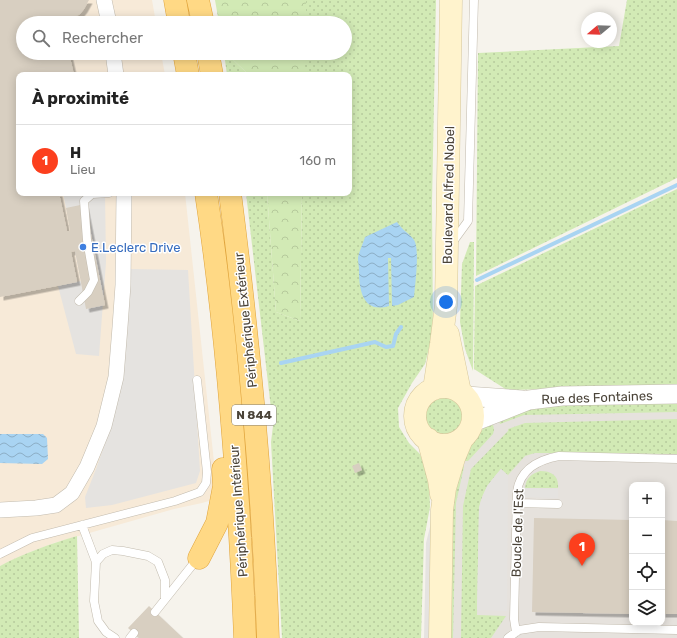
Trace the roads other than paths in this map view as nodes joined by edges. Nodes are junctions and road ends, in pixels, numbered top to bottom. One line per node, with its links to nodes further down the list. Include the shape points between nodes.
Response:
1 (104, 0): 6 (street)
2 (175, 0): 7 (highway)
3 (198, 0): 8 (highway)
4 (452, 0): 19 (main road, Boulevard Alfred Nobel)
5 (474, 0): 19 (lane, via 468,221)
6 (107, 16)
7 (178, 16)
8 (201, 16)
9 (114, 60): 12 (street)
10 (185, 60): 13 (highway)
11 (209, 60): 14 (highway)
12 (116, 72)
13 (187, 72)
14 (211, 72)
15 (90, 196): 20 (lane, via 84,201 94,280)
16 (124, 196): 33 (street, via 120,334 116,377 104,426 87,467 72,493 56,505)
17 (206, 196): 22 (highway, Périphérique Intérieur / N 844)
18 (230, 196): 45 (highway, Périphérique Extérieur / N 844, via 254,412)
19 (447, 250): 21 (main road, Boulevard Alfred Nobel)
20 (79, 302)
21 (446, 305): 24 (main road, Boulevard Alfred Nobel); 25 (main road, via 450,346)
22 (228, 378): 37 (highway, via 218,398 224,486 217,523); 44 (highway, Périphérique Intérieur / N 844)
23 (197, 380): 35 (lane, via 207,472 206,483 200,492)
24 (434, 389): 25 (main road, via 450,387); 29 (main road, via 422,397 415,416 418,428)
25 (463, 394): 27 (street); 28 (main road, via 471,405)
26 (677, 394): 27 (street, Rue des Fontaines, via 562,396)
27 (529, 400): 28 (street, Rue des Fontaines)
28 (467, 430): 29 (main road, via 452,444 442,445); 34 (main road, via 454,458 445,488)
29 (428, 440): 34 (main road, via 439,480)
30 (677, 459): 31 (lane, Boucle de l'Est, via 560,456 547,458 529,468 522,476 518,483)
31 (517, 503): 32 (lane); 42 (lane, Boucle de l'Est, via 514,614)
32 (558, 504)
33 (0, 510)
34 (442, 510): 46 (main road)
35 (82, 525): 36 (lane, via 32,538); 38 (lane)
36 (0, 554)
37 (199, 558): 39 (lane)
38 (96, 562): 39 (lane, via 103,554 112,550 148,556 158,562 162,569); 43 (lane, via 94,601 98,621 106,632)
39 (165, 599): 40 (lane)
40 (155, 612)
41 (677, 630): 42 (lane, via 539,627)
42 (516, 632): 47 (lane)
43 (115, 638)
44 (245, 638)
45 (268, 638)
46 (440, 638)
47 (508, 638)

